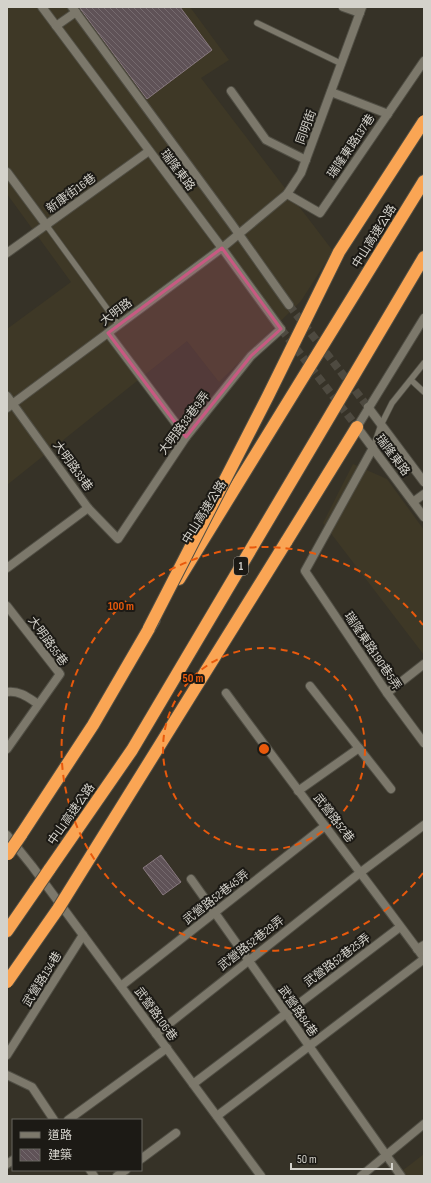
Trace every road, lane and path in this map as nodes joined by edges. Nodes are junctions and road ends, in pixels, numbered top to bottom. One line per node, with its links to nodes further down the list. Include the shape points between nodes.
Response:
1 (42, 7): 6 (street, 瑞隆東路)
2 (343, 7): 4 (street)
3 (74, 10): 6 (street, 瑞隆東路); 19 (street, 瑞隆東路)
4 (361, 10): 8 (street, 同明街)
5 (257, 23): 8 (lane)
6 (56, 26): 13 (street, 瑞隆東路)
7 (424, 61): 11 (street, 瑞隆東路137巷)
8 (342, 64): 10 (street, 同明街)
9 (231, 91): 14 (street, via 266,140)
10 (331, 92): 11 (street); 14 (street, 同明街)
11 (388, 114): 17 (street, 瑞隆東路137巷, via 320,213)
12 (424, 121): 46 (highway, bridge, via 339,252)
13 (149, 151): 18 (street, 新康街16巷); 20 (street, 瑞隆東路)
14 (306, 160): 17 (street, 同明街)
15 (7, 172): 18 (street)
16 (424, 181): 46 (highway, 中山高速公路)
17 (287, 194): 19 (street, 同明街)
18 (47, 226): 21 (street, 新康街16巷); 25 (lane)
19 (239, 234): 20 (street, 大明路); 23 (street, 瑞隆東路)
20 (222, 248): 25 (street, 大明路); 26 (street, 瑞隆東路)
21 (7, 253)
22 (424, 257): 66 (highway, 中山高速公路 / 1, bridge, via 132,750)
23 (289, 305)
24 (424, 318): 33 (street)
25 (119, 325): 27 (street, 大明路)
26 (281, 329): 36 (street, 大明路33巷9弄, via 251,356)
27 (108, 333): 32 (street, 大明路); 36 (street)
28 (424, 363): 29 (lane)
29 (411, 380): 30 (lane); 34 (lane, via 392,403)
30 (424, 392)
31 (7, 396): 32 (street, 大明路33巷)
32 (10, 406): 41 (street, 大明路33巷)
33 (368, 407): 34 (street, 瑞隆東路); 35 (street)
34 (381, 425): 37 (lane); 38 (street, 瑞隆東路)
35 (357, 427): 37 (street, 瑞隆東路); 71 (highway, bridge, via 58,908)
36 (186, 437): 43 (street, 大明路33巷9弄)
37 (373, 448): 40 (street, 瑞隆東路); 51 (street, 瑞隆東路190巷5弄, via 305,571)
38 (424, 482)
39 (424, 494): 40 (street)
40 (413, 502): 42 (street, 瑞隆東路)
41 (88, 508): 43 (street, 大明路33巷); 44 (street)
42 (424, 517)
43 (118, 539)
44 (7, 568)
45 (7, 606): 52 (street, 大明路55巷, via 60,674)
46 (149, 628): 61 (highway, 中山高速公路, bridge, via 93,725)
47 (424, 664): 51 (street)
48 (310, 686): 54 (street)
49 (7, 692): 52 (street, via 13,691 24,695)
50 (226, 693): 57 (street, 武營路52巷)
51 (387, 693): 53 (street, 瑞隆東路190巷5弄)
52 (38, 704): 55 (street, 大明路55巷)
53 (423, 741)
54 (359, 748): 56 (street); 57 (street)
55 (7, 749)
56 (391, 789)
57 (298, 791): 59 (street, 武營路52巷)
58 (424, 825): 62 (street, 武營路52巷29弄)
59 (325, 826): 62 (street, 武營路52巷); 64 (street, 武營路52巷45弄)
60 (7, 835): 67 (street, 武營路106巷)
61 (8, 855)
62 (361, 872): 65 (street, 武營路52巷); 70 (street, 武營路52巷29弄)
63 (191, 879): 64 (street, 武營路84巷)
64 (215, 913): 70 (street, 武營路84巷); 72 (street, 武營路52巷45弄)
65 (400, 927): 68 (street, 武營路52巷); 73 (street, 武營路52巷25弄)
66 (7, 931)
67 (83, 935): 72 (street, 武營路106巷); 77 (street, 武營路134巷)
68 (421, 947): 69 (street, 武營路52巷)
69 (424, 959): 75 (street)
70 (248, 960): 73 (street, 武營路84巷); 74 (street, 武營路52巷29弄)
71 (7, 982)
72 (121, 986): 74 (street, 武營路106巷)
73 (286, 1014): 75 (street, 武營路84巷); 79 (street, 武營路52巷25弄)
74 (156, 1034): 76 (street, 武營路106巷)
75 (308, 1046): 80 (street); 85 (street, 武營路84巷)
76 (167, 1048): 79 (street, 武營路106巷); 82 (street)
77 (7, 1055)
78 (7, 1075): 81 (street, via 32,1087)
79 (193, 1084): 80 (street, 武營路106巷)
80 (217, 1116): 87 (street, 武營路106巷)
81 (53, 1119)
82 (69, 1119)
83 (424, 1124): 85 (street)
84 (176, 1133): 86 (street)
85 (386, 1156): 88 (street); 89 (street, 武營路84巷)
86 (142, 1158)
87 (261, 1176)
88 (361, 1176)
89 (401, 1176)

